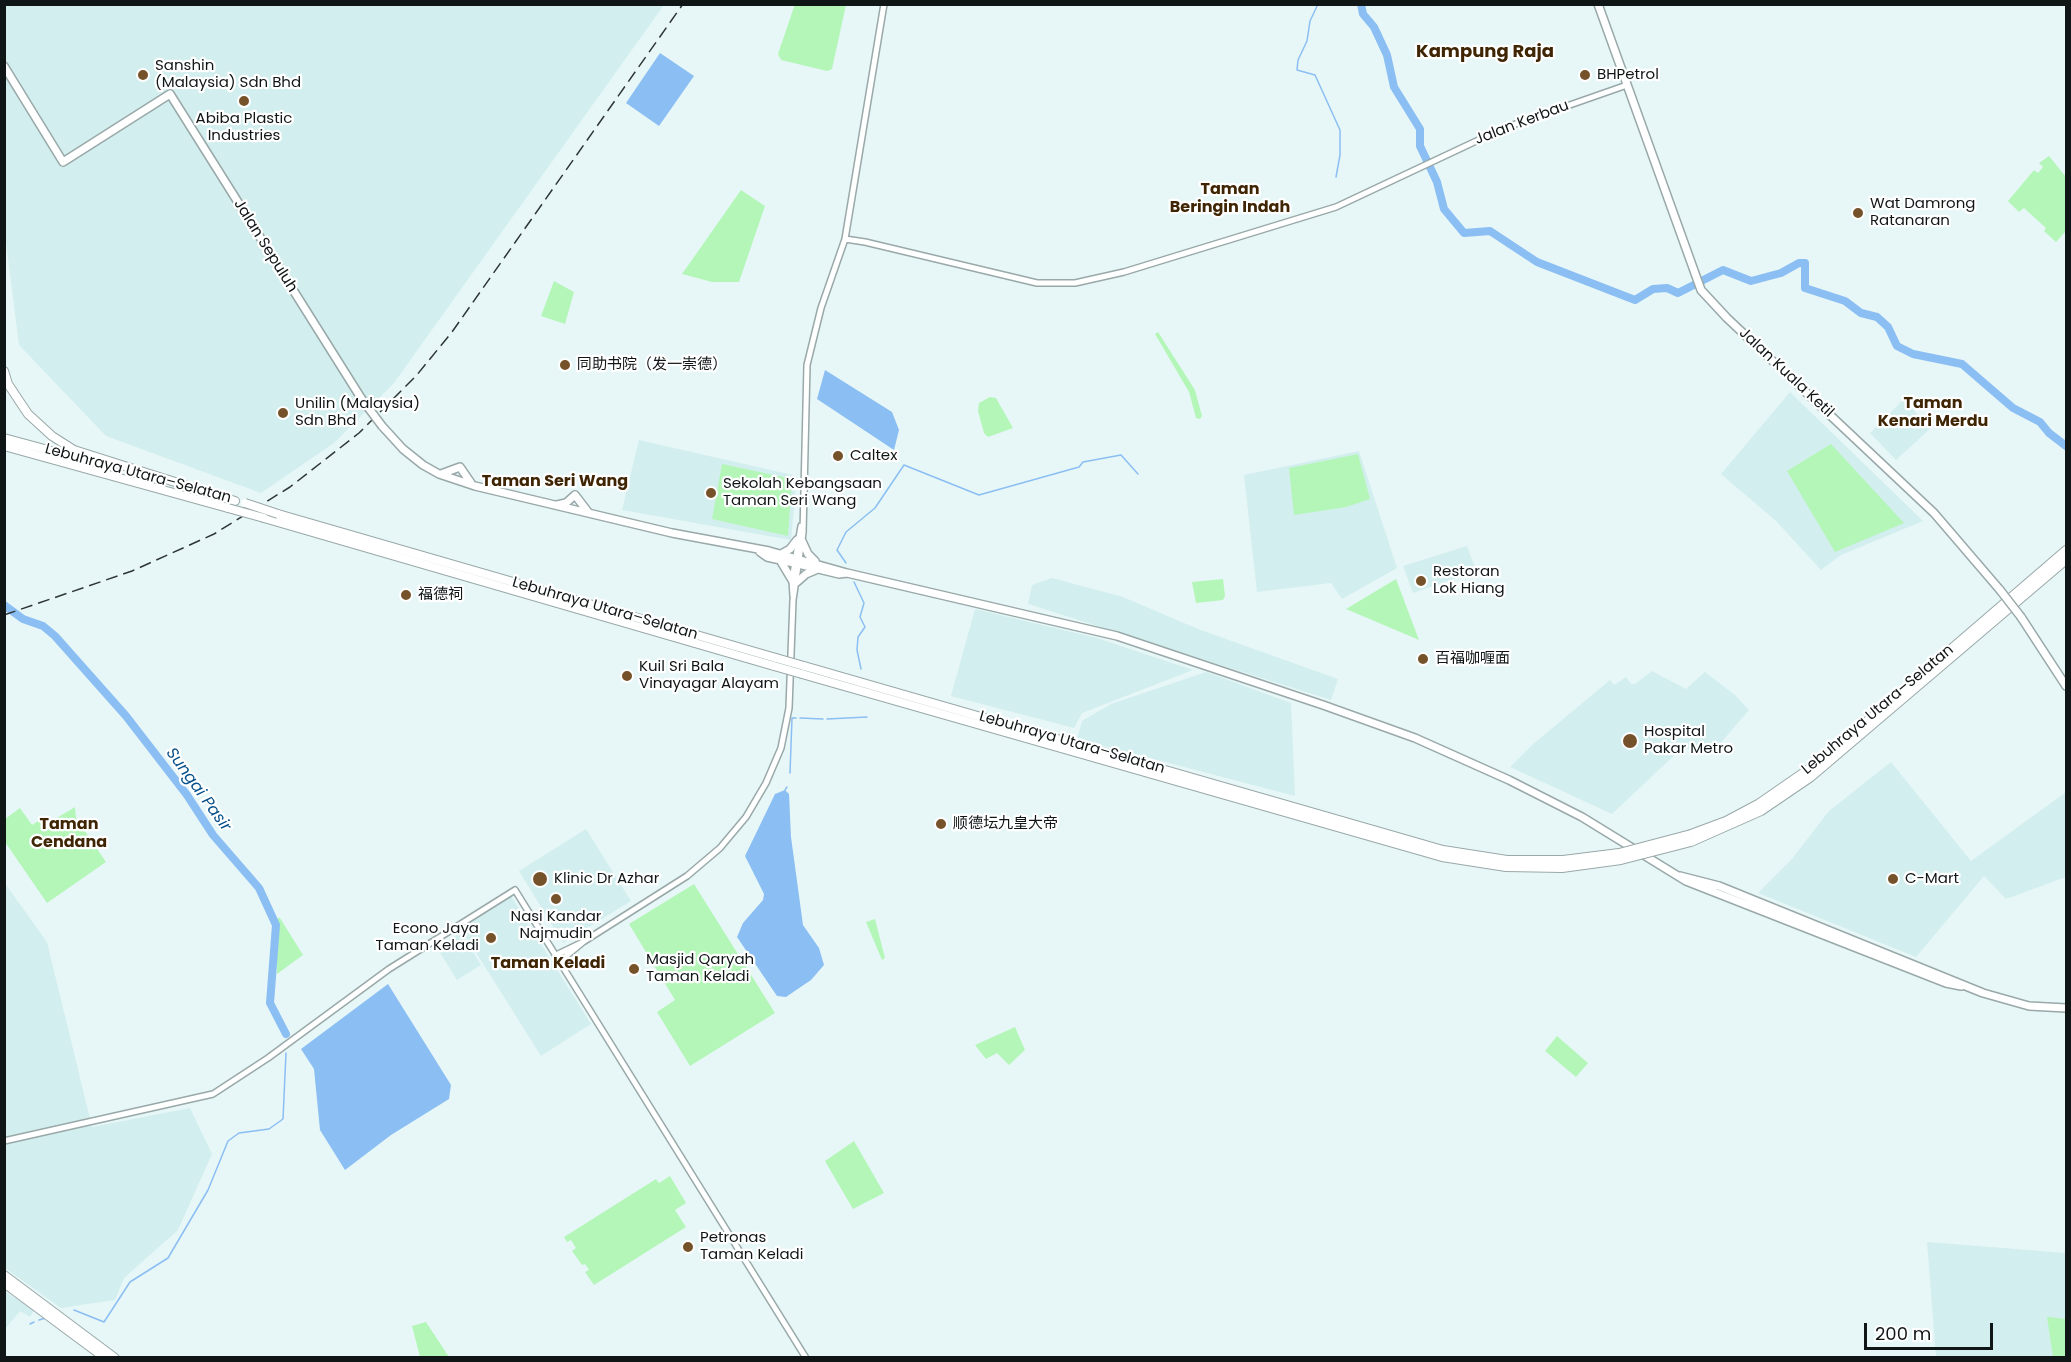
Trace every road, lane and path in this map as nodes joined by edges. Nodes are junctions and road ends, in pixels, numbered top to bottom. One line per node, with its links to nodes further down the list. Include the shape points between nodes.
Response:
1 (884, 4): 5 (street)
2 (1598, 4): 4 (main road, Jalan Kuala Ketil)
3 (4, 66): 9 (main road, Jalan Sepuluh, bridge, via 63,162 170,94 361,398 412,458)
4 (1627, 85): 5 (street, Jalan Kerbau, via 1504,128 1336,207 1124,272 1069,284 1037,283); 22 (main road, Jalan Kuala Ketil, bridge, via 1701,290 1934,513 2021,617)
5 (845, 239): 14 (street, via 821,308 807,365)
6 (4, 371): 11 (highway, via 27,414 74,450)
7 (4, 438): 11 (highway, Lebuhraya Utara–Selatan)
8 (4, 446): 21 (highway, Lebuhraya Utara–Selatan, bridge)
9 (439, 474): 10 (main road, Jalan Sepuluh); 10 (main road, via 460,467)
10 (475, 486): 12 (main road, Jalan Sepuluh)
11 (235, 501): 21 (highway, Lebuhraya Utara–Selatan, bridge)
12 (554, 506): 13 (main road, Jalan Sepuluh); 13 (main road, via 575,495)
13 (590, 514): 16 (main road, Jalan Sepuluh)
14 (800, 541): 16 (main road); 18 (street); 19 (main road)
15 (2067, 550): 23 (highway, Lebuhraya Utara–Selatan, via 1822,759 1758,804)
16 (781, 557): 18 (main road, Jalan Sepuluh); 20 (main road)
17 (2067, 560): 23 (highway, Lebuhraya Utara–Selatan, via 1811,777 1761,811)
18 (797, 561): 19 (main road, Jalan Sepuluh); 20 (street)
19 (818, 566): 20 (main road); 25 (main road, Jalan Sepuluh, via 1117,636 1415,738 1582,817 1686,881 1839,937 1936,980 2029,1006)
20 (794, 581): 24 (street, via 787,729 766,783 746,817 687,876)
21 (775, 662): 23 (highway, Lebuhraya Utara–Selatan, bridge, via 1443,850 1563,864)
22 (2067, 686)
23 (1691, 838)
24 (558, 958): 26 (street, via 515,890 389,969 213,1094); 31 (street)
25 (2066, 1008)
26 (4, 1141)
27 (4, 1275): 30 (highway)
28 (4, 1283): 29 (highway)
29 (105, 1358)
30 (115, 1358)
31 (806, 1358)

